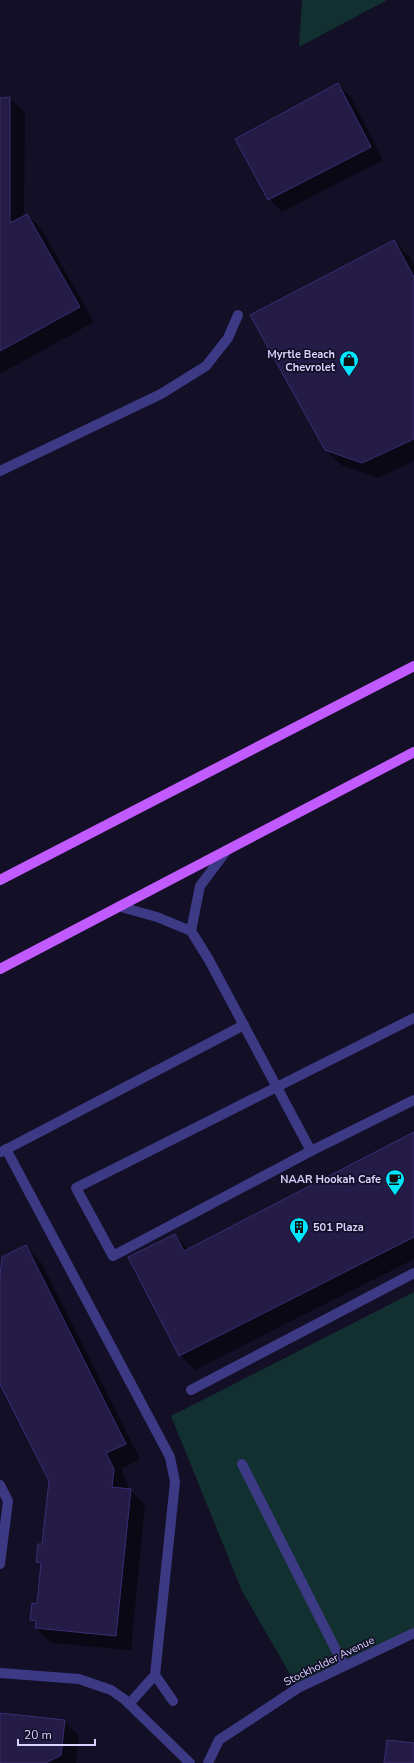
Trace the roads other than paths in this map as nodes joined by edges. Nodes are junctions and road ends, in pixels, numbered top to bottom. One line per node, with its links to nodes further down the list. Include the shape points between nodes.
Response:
1 (238, 315): 2 (street, via 228,338 206,366 161,394)
2 (0, 471)
3 (414, 666): 6 (main road)
4 (414, 752): 5 (main road)
5 (228, 850): 7 (main road); 8 (street, via 200,886)
6 (0, 880)
7 (121, 906): 8 (street, via 157,917); 9 (main road)
8 (191, 932): 11 (street)
9 (0, 969)
10 (414, 1018): 12 (street)
11 (244, 1025): 12 (street); 14 (street)
12 (276, 1086): 15 (street); 15 (street, via 76,1188 113,1256)
13 (414, 1100): 15 (street)
14 (3, 1151): 24 (street, via 170,1457 175,1482)
15 (311, 1151)
16 (414, 1273): 17 (street)
17 (191, 1390)
18 (242, 1464): 22 (street)
19 (0, 1485): 20 (street, via 8,1501)
20 (0, 1564)
21 (414, 1633): 22 (street, Stockholder Avenue)
22 (344, 1666): 28 (street, Stockholder Avenue, via 298,1688 219,1740)
23 (0, 1673): 26 (street, via 79,1679 111,1690)
24 (154, 1675): 25 (street); 26 (street)
25 (173, 1701)
26 (129, 1704): 27 (street)
27 (190, 1763)
28 (208, 1763)

